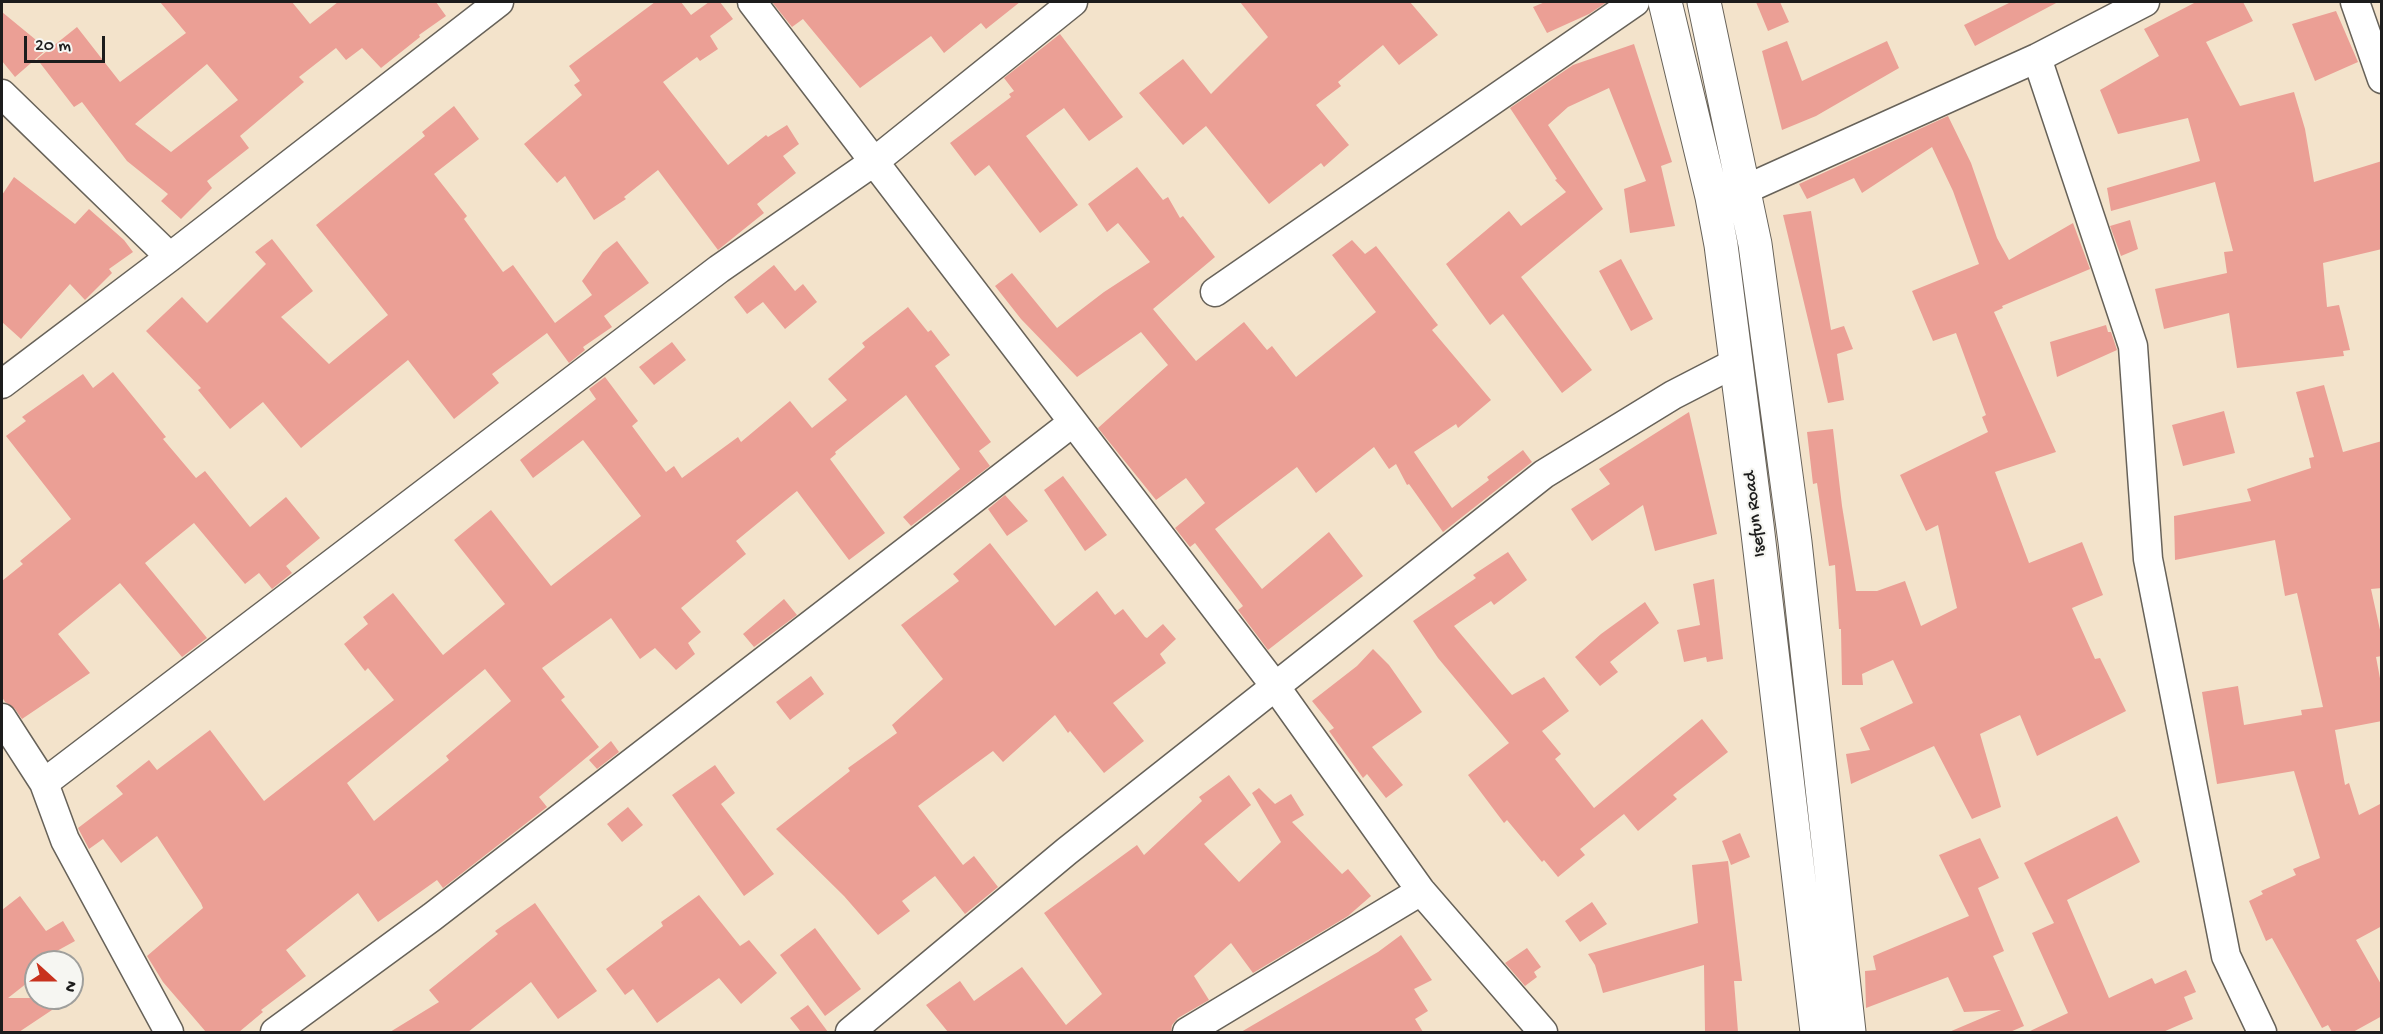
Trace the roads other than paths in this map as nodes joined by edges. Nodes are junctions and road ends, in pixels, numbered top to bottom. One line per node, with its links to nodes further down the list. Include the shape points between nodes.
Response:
1 (499, 2): 15 (street)
2 (752, 2): 12 (street)
3 (1073, 2): 12 (street)
4 (1635, 2): 16 (street)
5 (1665, 2): 14 (street, Isefun Road)
6 (1704, 2): 13 (street, Isefun Road)
7 (2145, 2): 9 (street)
8 (2355, 2): 10 (street)
9 (2037, 58): 13 (street); 31 (street, via 2133,346 2148,559 2226,956)
10 (2382, 79)
11 (2, 94): 15 (street)
12 (875, 161): 19 (street); 22 (street, via 719,269)
13 (1744, 190): 14 (street); 30 (street, Isefun Road, via 1755,244 1795,542)
14 (1712, 197): 17 (street, Isefun Road)
15 (170, 257): 18 (street)
16 (1215, 292)
17 (1737, 362): 20 (street, via 1672,395 1544,474); 29 (street, Isefun Road)
18 (2, 384)
19 (1072, 423): 20 (street); 25 (street, via 432,917)
20 (1275, 686): 23 (street); 26 (street, via 1067,851)
21 (2, 718): 22 (street)
22 (44, 783): 24 (street, via 65,840)
23 (1421, 891): 27 (street); 28 (street)
24 (169, 1032)
25 (274, 1032)
26 (850, 1032)
27 (1187, 1032)
28 (1543, 1032)
29 (1817, 1032)
30 (1849, 1032)
31 (2262, 1032)

